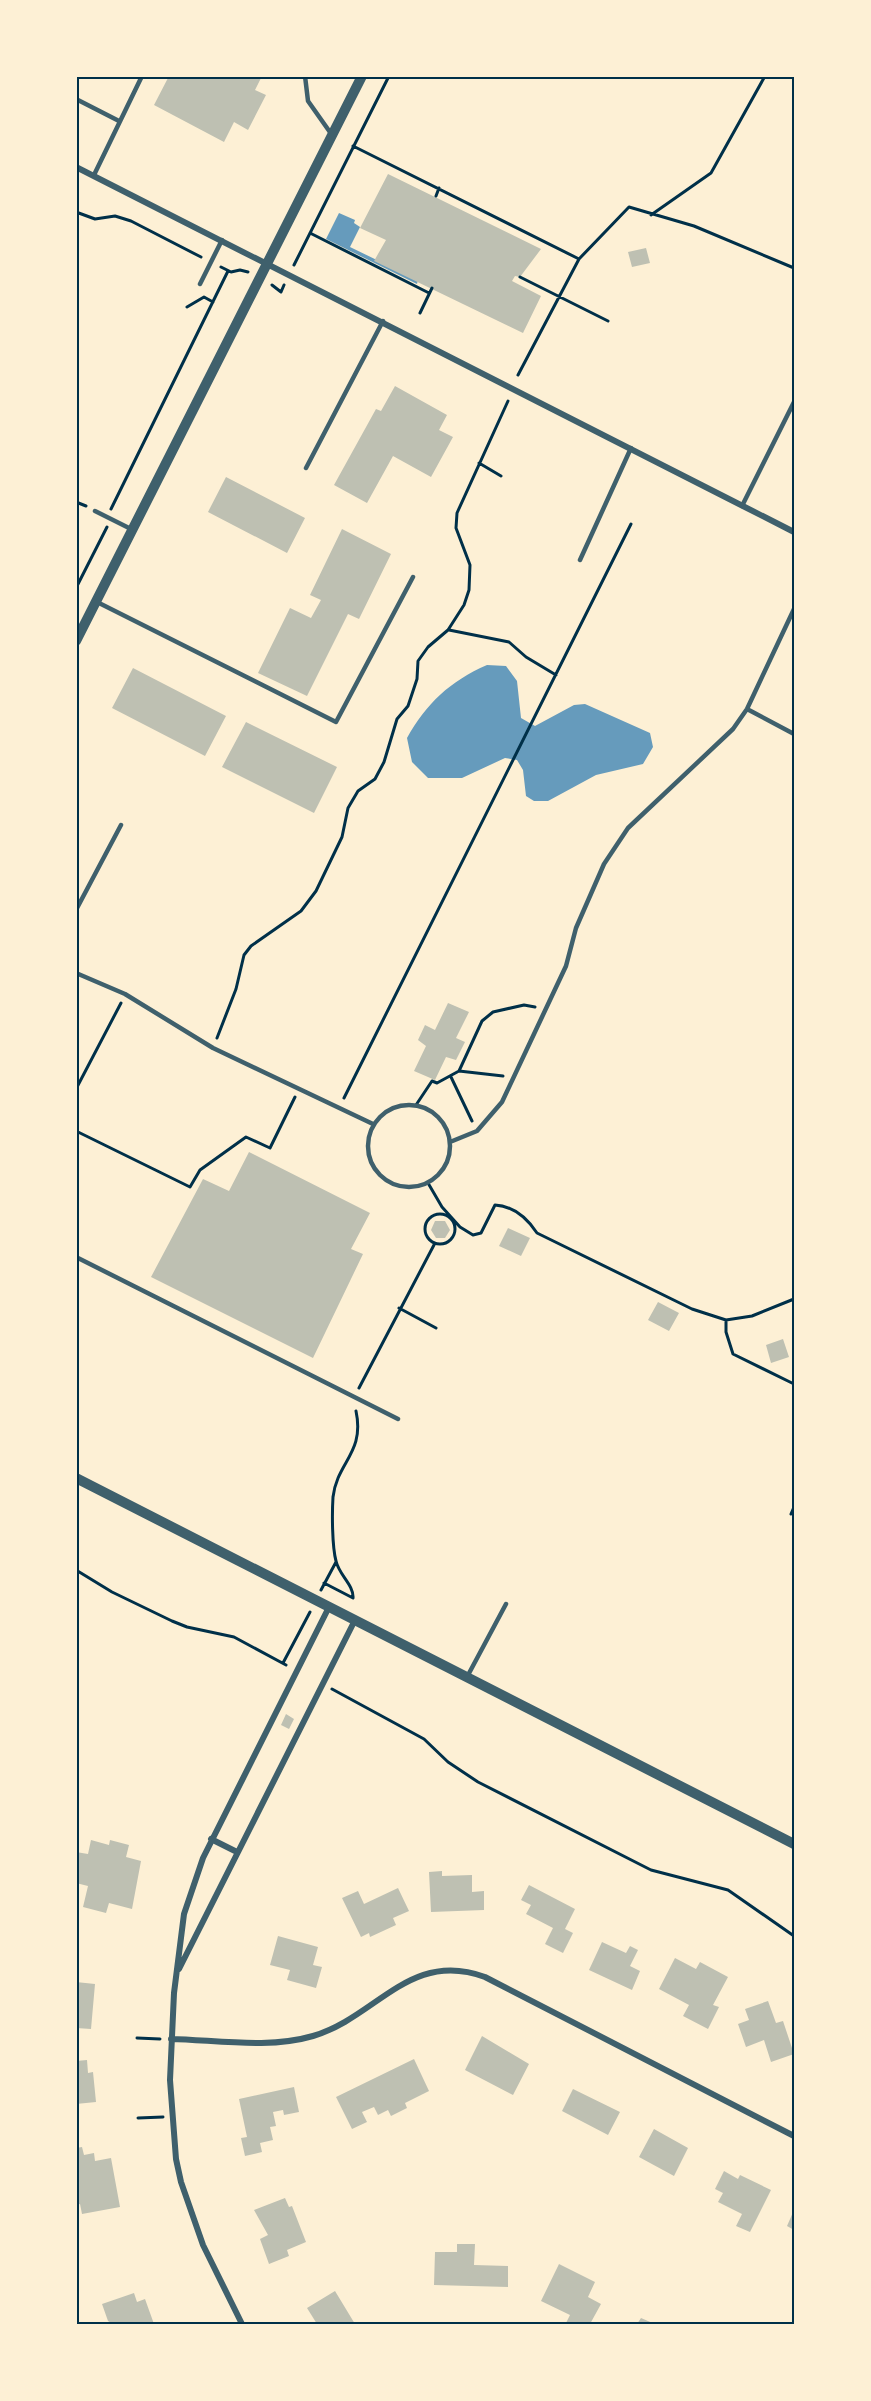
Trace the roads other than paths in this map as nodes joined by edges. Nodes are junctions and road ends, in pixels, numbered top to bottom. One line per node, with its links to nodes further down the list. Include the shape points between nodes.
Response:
1 (142, 76): 5 (lane)
2 (305, 76): 6 (lane, via 308,101)
3 (362, 76): 6 (street)
4 (76, 99): 5 (lane)
5 (119, 121): 8 (lane)
6 (332, 136): 10 (street)
7 (76, 166): 8 (street)
8 (94, 175): 9 (street)
9 (222, 240): 10 (street); 11 (lane)
10 (267, 263): 12 (street); 18 (street)
11 (200, 284)
12 (384, 321): 14 (street); 15 (lane)
13 (795, 402): 16 (lane)
14 (631, 448): 16 (street); 20 (lane)
15 (306, 468)
16 (742, 506): 19 (street)
17 (95, 511): 18 (lane)
18 (133, 530): 22 (street)
19 (795, 532)
20 (580, 560)
21 (412, 577): 22 (lane, via 336,722)
22 (97, 602): 24 (street)
23 (795, 609): 25 (lane)
24 (76, 641)
25 (747, 710): 26 (lane); 31 (lane, via 733,729 628,828 604,864 576,928 566,966 501,1102 477,1131)
26 (795, 734)
27 (122, 825): 28 (lane)
28 (76, 910)
29 (76, 974): 30 (lane, via 125,994 213,1048)
30 (373, 1124): 31 (lane, via 392,1108 416,1105 439,1118); 31 (lane, via 367,1150 371,1163 378,1174 401,1187 428,1183 445,1166)
31 (450, 1142)
32 (76, 1257): 33 (lane)
33 (398, 1419)
34 (76, 1478): 36 (street)
35 (506, 1604): 38 (lane)
36 (329, 1607): 37 (street); 39 (street)
37 (355, 1620): 38 (street); 41 (street)
38 (467, 1677): 40 (street)
39 (212, 1839): 41 (street); 42 (street, via 184,1914)
40 (795, 1844)
41 (237, 1852): 42 (street)
42 (177, 1972): 43 (street)
43 (171, 2039): 44 (street, via 304,2038 340,2024 414,1977 439,1970 463,1971 485,1977); 45 (street, via 171,2116 184,2192 203,2245)
44 (795, 2136)
45 (242, 2325)

